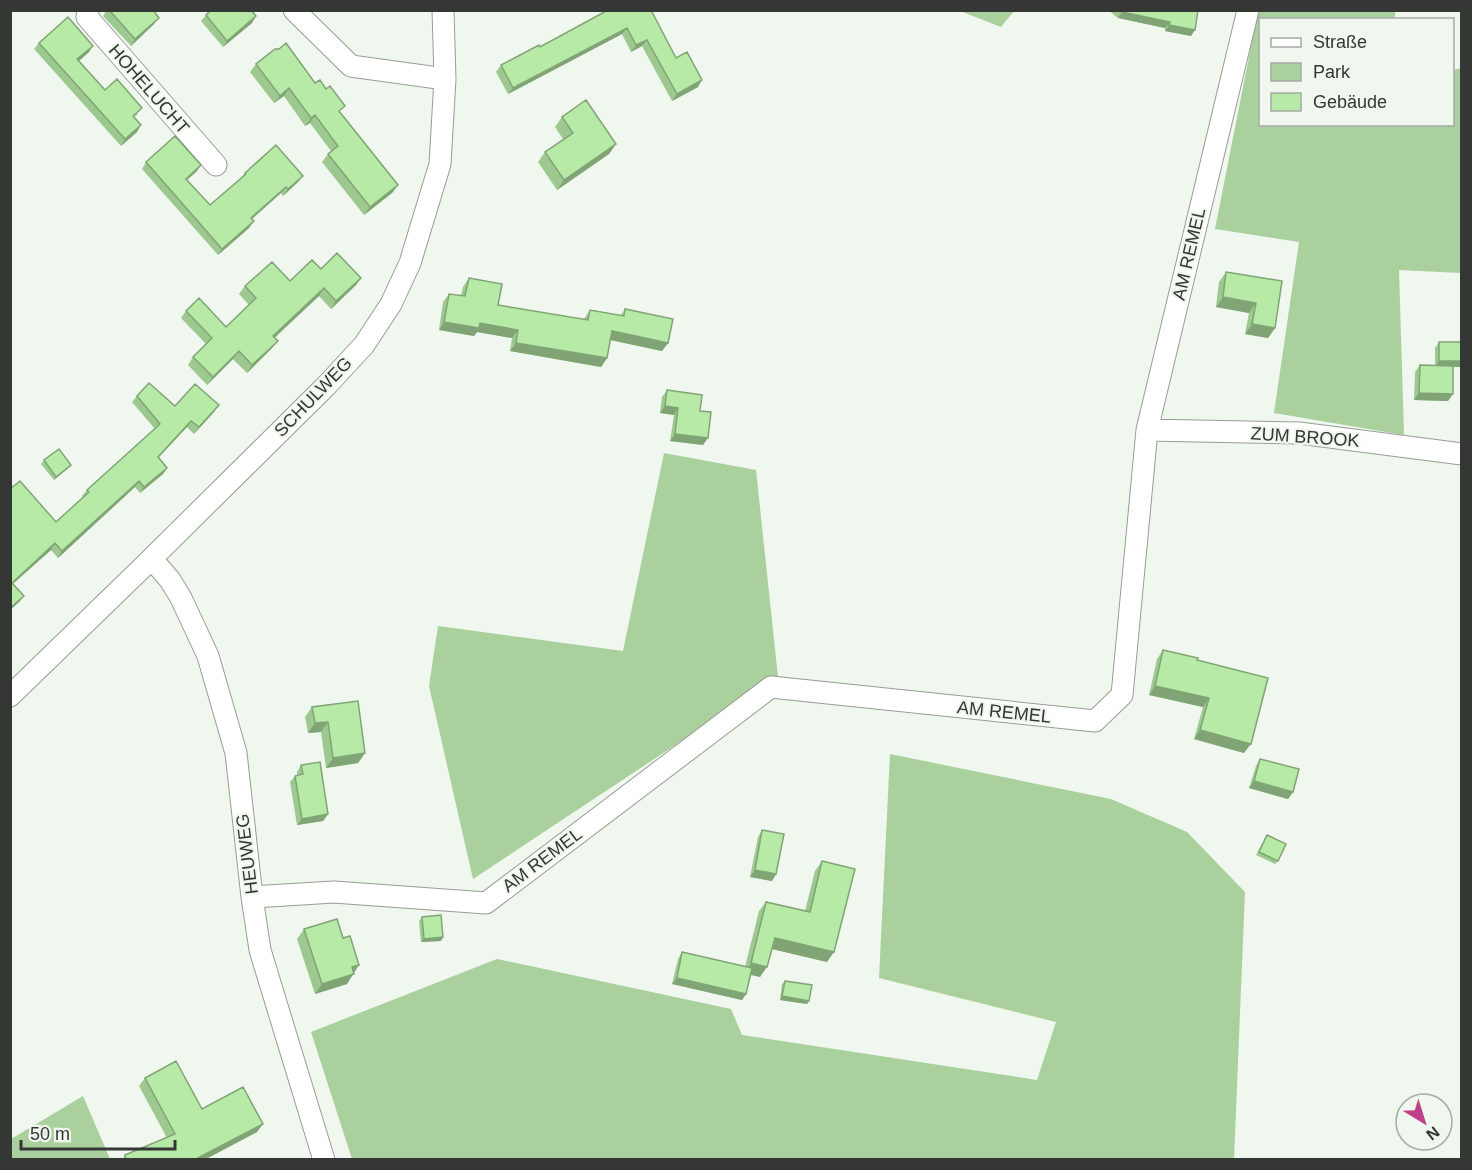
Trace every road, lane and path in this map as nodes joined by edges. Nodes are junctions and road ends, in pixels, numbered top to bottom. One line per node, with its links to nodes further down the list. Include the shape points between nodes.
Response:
1 (88, 10): 6 (street, HOHELUCHT, via 87,17)
2 (294, 10): 5 (street, via 351,66)
3 (443, 10): 5 (street, SCHULWEG)
4 (1248, 10): 7 (street, AM REMEL)
5 (445, 79): 9 (street, SCHULWEG, via 440,164 410,263 392,304 364,345 326,386)
6 (216, 165)
7 (1147, 430): 8 (street, ZUM BROOK, via 1299,433); 11 (street, AM REMEL, via 1122,695 1095,721 771,687 486,903 334,892)
8 (1461, 454)
9 (152, 559): 10 (street, SCHULWEG); 11 (street, HEUWEG, via 182,598 208,656 236,753)
10 (10, 696)
11 (252, 897): 12 (street, HEUWEG, via 260,950)
12 (324, 1160)

